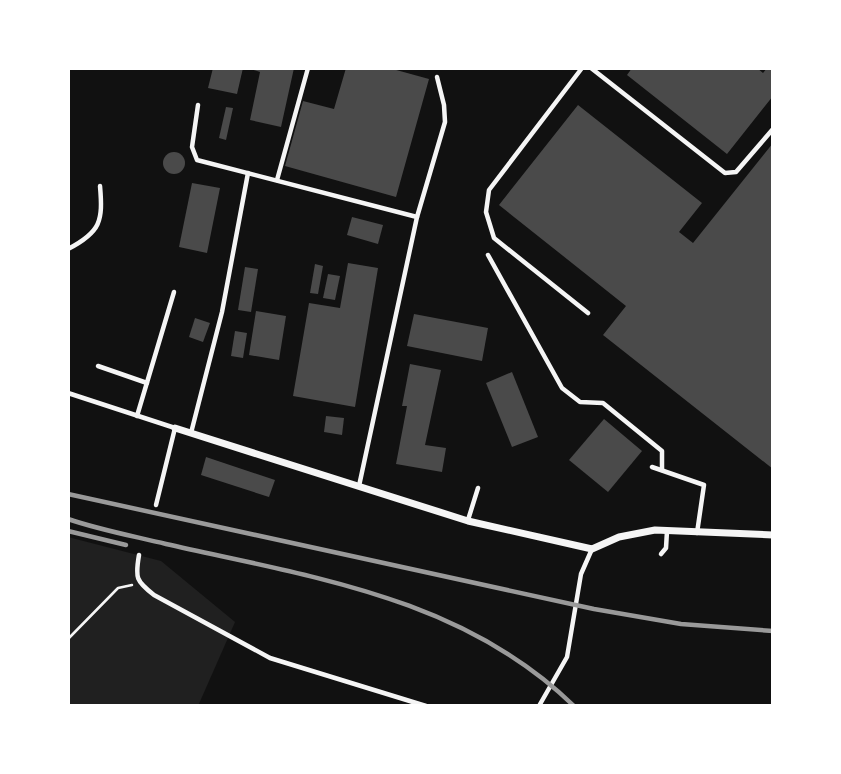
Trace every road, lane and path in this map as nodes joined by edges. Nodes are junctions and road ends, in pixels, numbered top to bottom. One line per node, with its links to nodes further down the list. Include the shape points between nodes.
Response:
1 (309, 68): 8 (lane)
2 (582, 68): 14 (lane, via 489,190 486,212 494,238)
3 (591, 68): 6 (lane, via 725,173 736,172)
4 (438, 77): 10 (lane, via 444,122)
5 (198, 105): 7 (lane, via 192,147 197,160)
6 (773, 129)
7 (248, 173): 8 (lane); 20 (lane, via 222,312)
8 (277, 180): 10 (lane)
9 (100, 186): 11 (lane, via 102,208 96,230)
10 (417, 217): 23 (lane)
11 (68, 249)
12 (488, 255): 22 (lane, via 562,388 580,402 603,403 662,451)
13 (174, 292): 16 (lane)
14 (588, 313)
15 (98, 366): 16 (lane)
16 (147, 383): 18 (lane)
17 (68, 393): 18 (lane)
18 (137, 416): 19 (lane)
19 (175, 428): 20 (street); 25 (lane)
20 (191, 433): 23 (street)
21 (652, 467): 22 (lane)
22 (662, 470): 28 (lane, via 704,485)
23 (359, 486): 26 (street)
24 (478, 488): 26 (lane)
25 (156, 505)
26 (468, 522): 30 (street)
27 (667, 531): 28 (street); 30 (street, via 641,531); 31 (lane)
28 (697, 533): 29 (street)
29 (773, 535)
30 (592, 549): 36 (lane, via 581,574 568,657)
31 (661, 554)
32 (139, 555): 33 (lane)
33 (139, 583): 34 (path, via 118,588); 35 (lane, via 270,658)
34 (68, 639)
35 (426, 706)
36 (539, 706)

